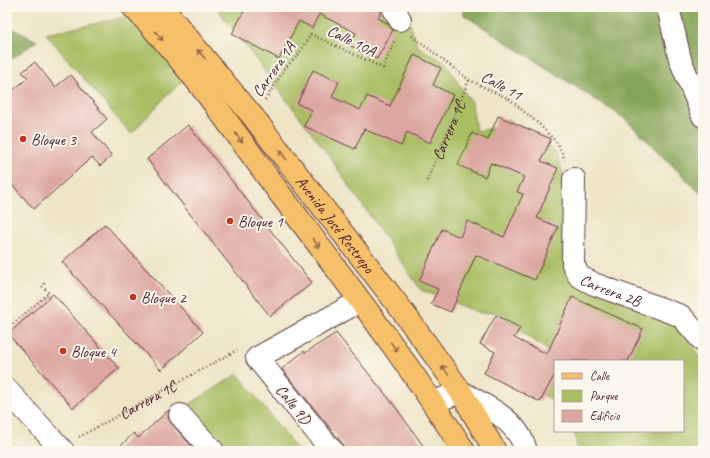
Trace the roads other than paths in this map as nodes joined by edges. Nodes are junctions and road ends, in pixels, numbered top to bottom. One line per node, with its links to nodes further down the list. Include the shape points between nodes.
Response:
1 (133, 7): 6 (main road, Avenida José Restrepo, one-way to 6, via 202,89)
2 (162, 7): 9 (main road, Avenida José Restrepo, one-way to 2, via 398,305 254,118)
3 (668, 7): 4 (street, via 680,59)
4 (703, 116)
5 (574, 179): 7 (street, Carrera 2B, via 573,264 579,276 681,316)
6 (360, 301): 10 (main road, Avenida José Restrepo, one-way to 10); 14 (street, Calle 9D, via 249,353)
7 (703, 341)
8 (7, 390): 12 (street)
9 (461, 392): 10 (street); 16 (main road, Avenida José Restrepo); 17 (street, via 507,419 517,430)
10 (434, 402): 15 (main road, Avenida José Restrepo)
11 (180, 415): 13 (street)
12 (58, 450)
13 (213, 451)
14 (332, 451)
15 (464, 451)
16 (495, 451)
17 (526, 451)

